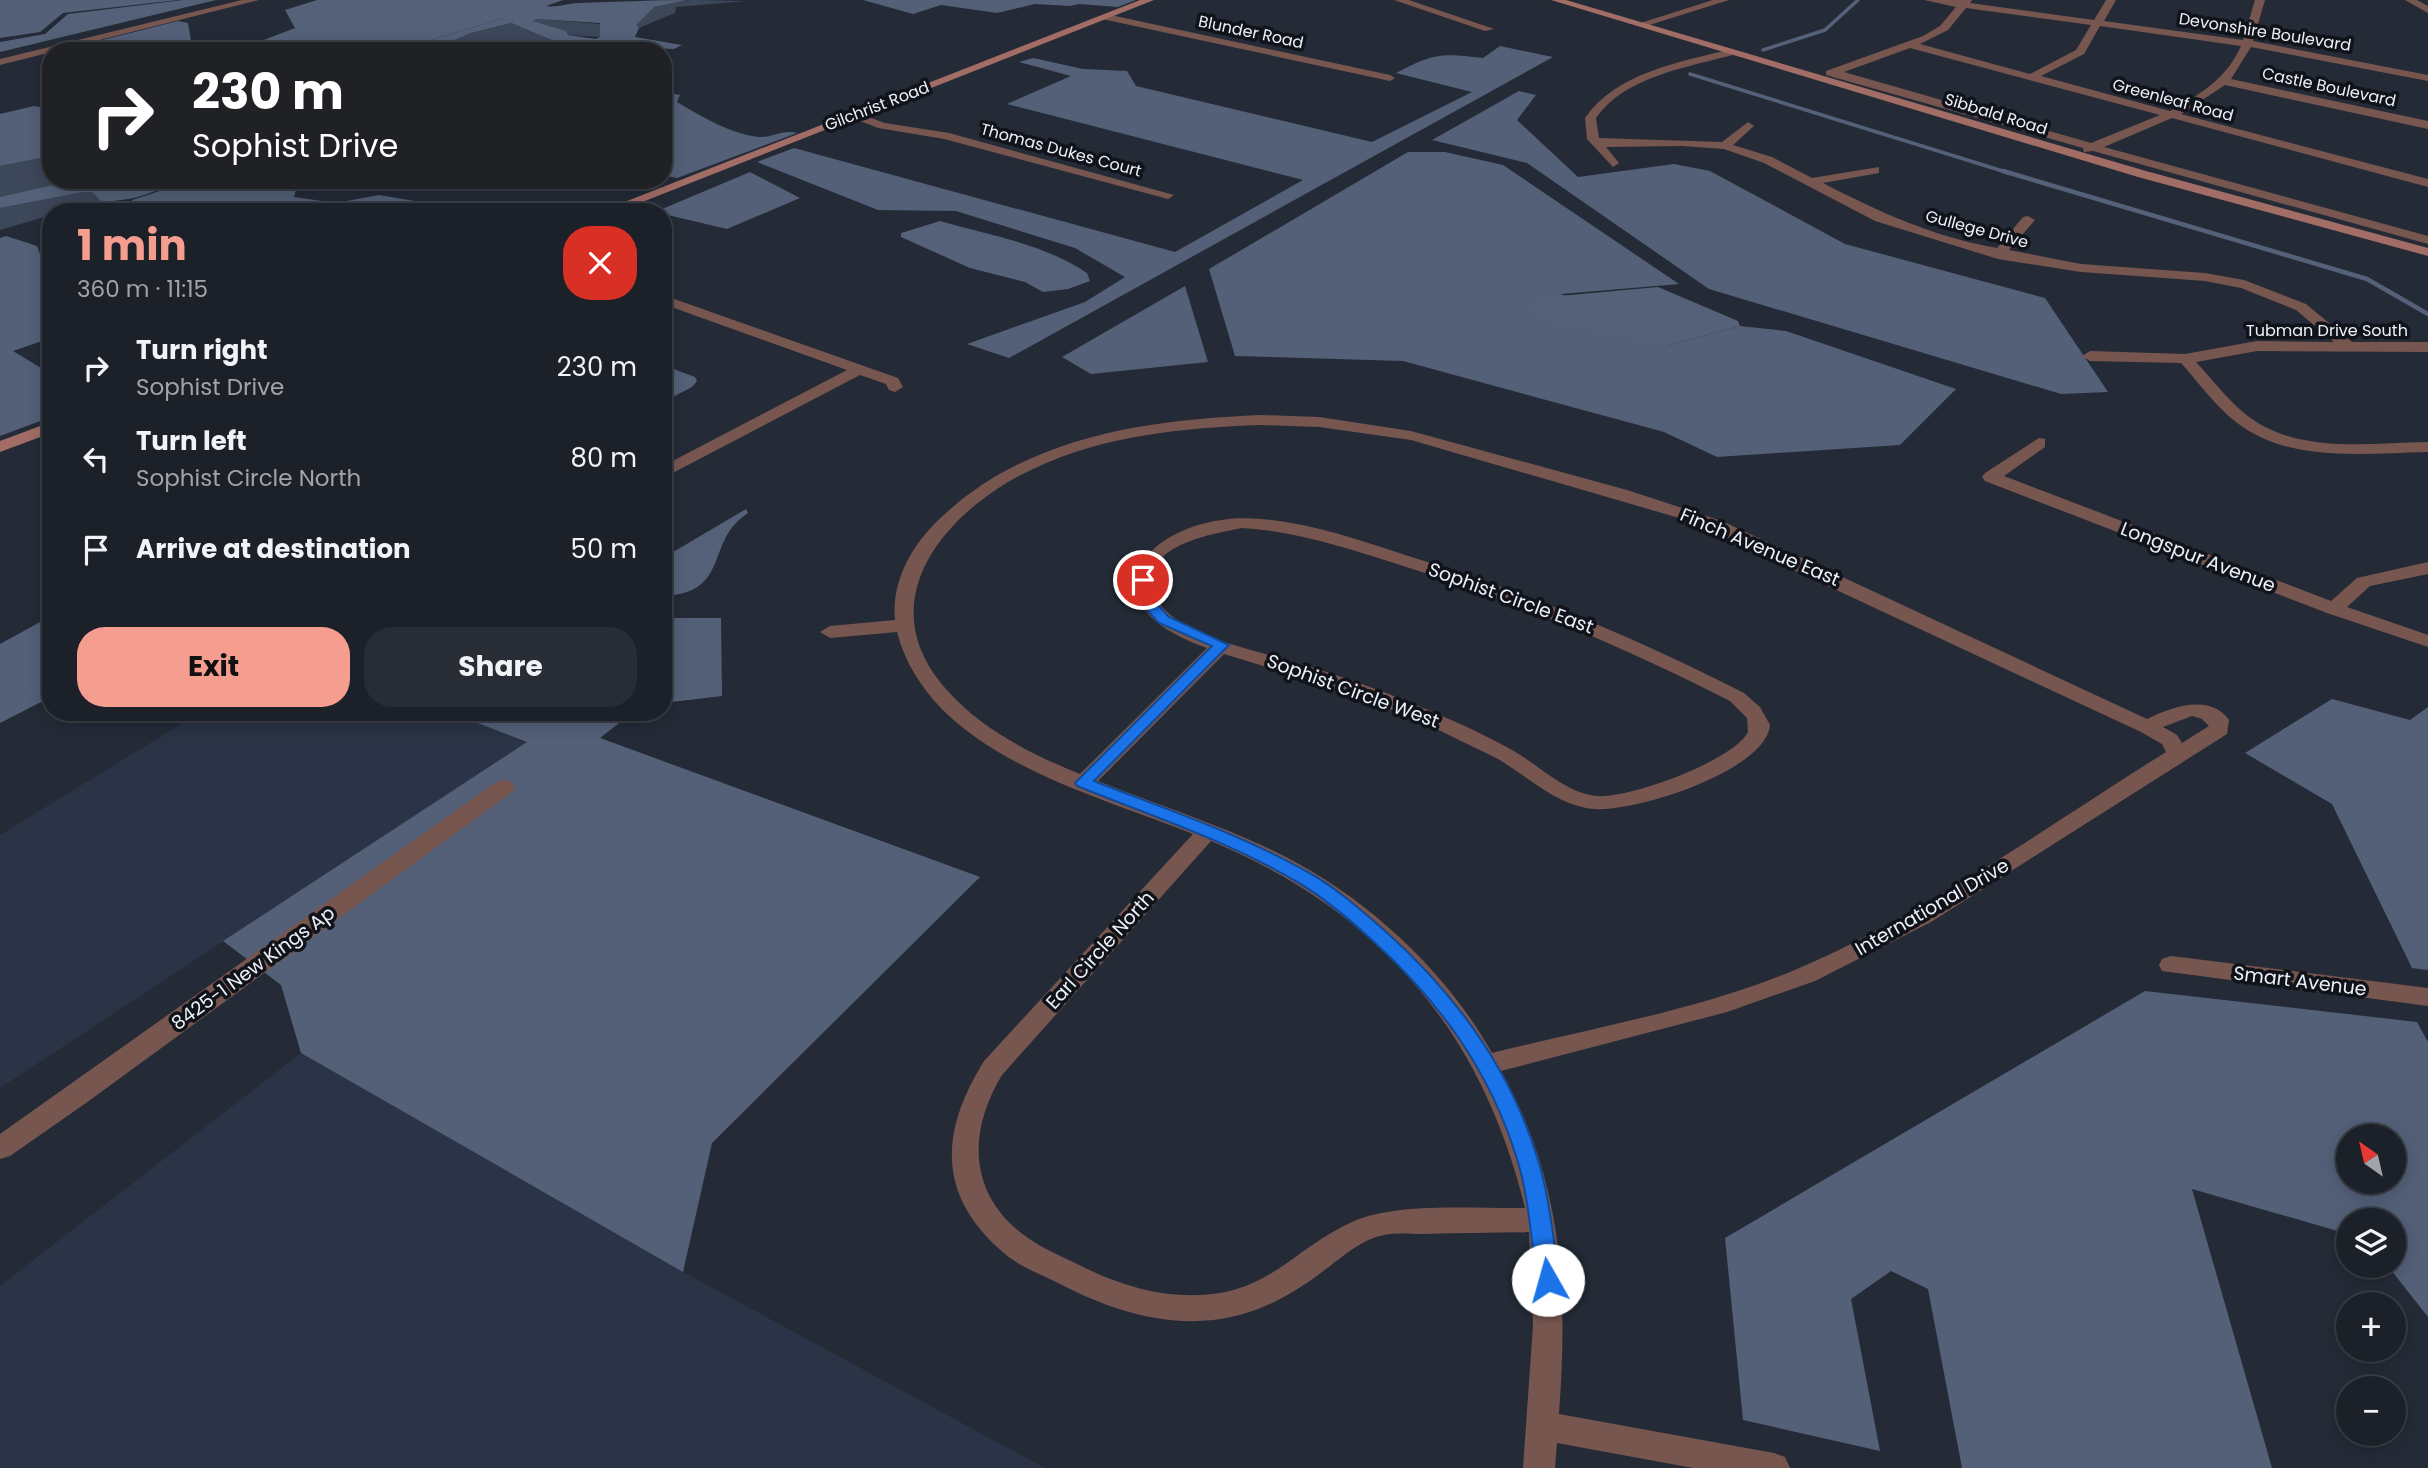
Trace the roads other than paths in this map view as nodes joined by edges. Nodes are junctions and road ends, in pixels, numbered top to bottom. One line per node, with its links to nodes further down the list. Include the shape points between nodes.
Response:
1 (254, 0): 16 (street)
2 (1149, 0): 12 (street, Gilchrist Road)
3 (1399, 0): 15 (street)
4 (1556, 0): 14 (street, Sibbald Road)
5 (1724, 0): 14 (street)
6 (1929, 0): 10 (street, Devonshire Boulevard)
7 (2111, 0): 13 (street)
8 (2260, 0): 17 (street)
9 (2410, 0): 11 (street)
10 (1965, 2): 13 (street, Devonshire Boulevard); 18 (street, via 1944,28)
11 (2428, 10)
12 (1106, 17): 24 (street, Blunder Road); 28 (street, Gilchrist Road)
13 (2099, 23): 17 (street, Devonshire Boulevard); 25 (street, via 2080,52)
14 (1639, 25): 20 (street, Sibbald Road)
15 (1489, 29)
16 (82, 42)
17 (2247, 43): 26 (street, Devonshire Boulevard); 27 (street)
18 (1911, 45): 22 (street); 25 (street, Greenleaf Road)
19 (42, 52): 21 (street)
20 (1732, 52): 23 (street, Sibbald Road); 32 (street, via 1610,94 1595,107 1588,122)
21 (0, 62)
22 (1833, 72): 23 (street); 34 (street)
23 (1816, 77): 35 (street, Sibbald Road)
24 (1390, 78)
25 (2032, 78): 29 (street, Greenleaf Road)
26 (2428, 78)
27 (2223, 81): 29 (street); 30 (street, Castle Boulevard)
28 (854, 115): 40 (street, Gilchrist Road); 42 (street, Thomas Dukes Court, via 882,126 945,136)
29 (2169, 115): 34 (street); 39 (street, Greenleaf Road)
30 (2428, 125)
31 (1748, 126): 33 (street)
32 (1596, 144): 33 (street, Gullege Drive); 36 (street)
33 (1725, 146): 38 (street, Gullege Drive, via 1755,155)
34 (2092, 148): 35 (street); 45 (street)
35 (2076, 155): 46 (street, Sibbald Road)
36 (1613, 163)
37 (1875, 170): 38 (street)
38 (1809, 182): 47 (street, Gullege Drive, via 1909,230)
39 (2428, 183)
40 (672, 186)
41 (664, 189): 43 (street, Gilchrist Road)
42 (1168, 195)
43 (628, 203)
44 (2028, 220): 47 (street)
45 (2428, 240)
46 (2428, 252)
47 (1998, 255): 49 (street, Gullege Drive, via 2244,284 2301,307)
48 (672, 302): 53 (street)
49 (2348, 346): 50 (street, Tubman Drive South); 52 (street, Tubman Drive South, via 2238,347)
50 (2428, 347)
51 (2090, 356): 52 (street, Tubman Drive South)
52 (2185, 359): 58 (street, via 2241,419 2275,437 2327,447)
53 (860, 369): 54 (street, via 892,381); 59 (street)
54 (895, 387)
55 (42, 431): 57 (street)
56 (2039, 443): 61 (street, Longspur Avenue, via 1991,477)
57 (0, 447)
58 (2428, 447)
59 (672, 468)
60 (2428, 568): 61 (street, via 2364,582)
61 (2334, 609): 64 (street, Longspur Avenue)
62 (904, 625): 63 (street); 66 (street, Finch Avenue East, via 906,586 922,549 954,513 998,481 1047,458 1115,436 1196,424 1335,424 1392,431 1687,514); 68 (street, via 928,680 965,719 994,742)
63 (830, 632)
64 (2428, 641)
65 (1222, 645): 68 (street); 70 (street, Sophist Circle West, via 1441,723 1577,798); 70 (street, Sophist Circle East, via 1164,620 1152,607 1143,580 1147,566 1171,543 1190,534 1242,523 1295,527 1545,607 1652,653 1737,697 1759,722 1754,743 1740,753 1637,800)
66 (2148, 727): 67 (street, Finch Avenue East); 67 (street, International Drive, via 2181,710 2196,709 2219,720 2220,729)
67 (2174, 747): 74 (street, International Drive, via 1923,916 1806,975 1727,1003)
68 (1083, 783): 71 (street)
69 (504, 787): 75 (street, 8425-1 New Kings Ap)
70 (1593, 802)
71 (1207, 832): 74 (street, via 1301,876 1378,934 1447,1003); 76 (street, Earl Circle North, via 978,1090 966,1117 961,1152 986,1216 1017,1246 1093,1287 1138,1304 1187,1310 1237,1304 1278,1288 1359,1229 1381,1223)
72 (2171, 965): 73 (street, Smart Avenue)
73 (2428, 997)
74 (1488, 1064): 76 (street, via 1529,1161)
75 (0, 1148)
76 (1541, 1220): 77 (street, via 1548,1280)
77 (1541, 1425): 78 (street); 79 (street)
78 (1539, 1468)
79 (1774, 1468)

